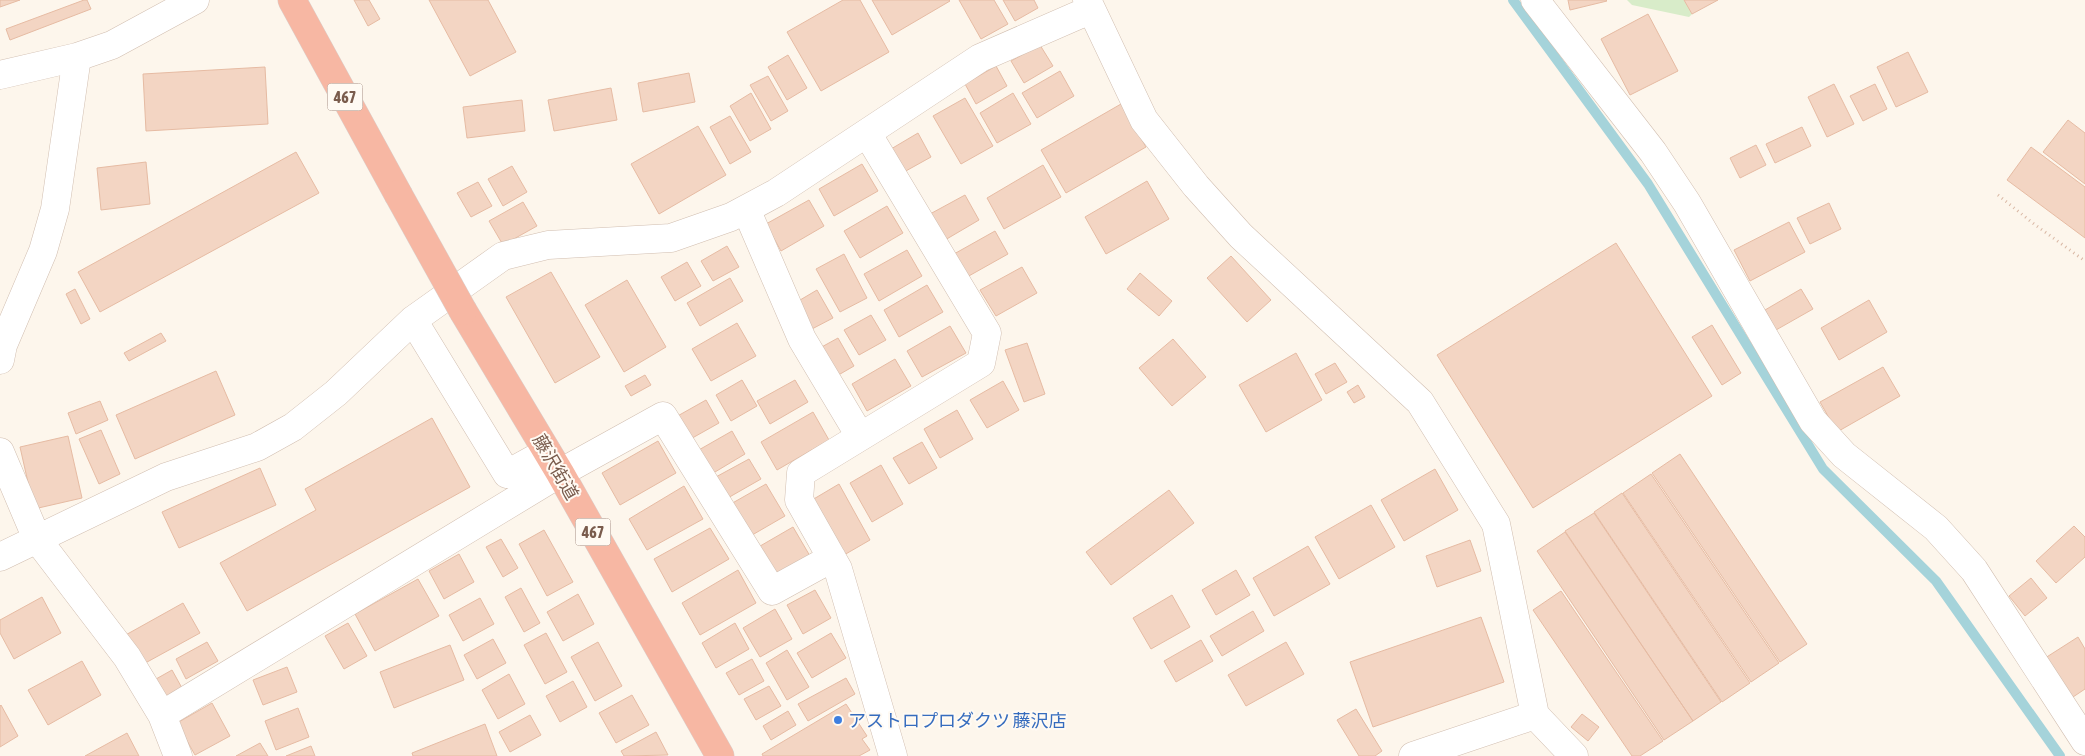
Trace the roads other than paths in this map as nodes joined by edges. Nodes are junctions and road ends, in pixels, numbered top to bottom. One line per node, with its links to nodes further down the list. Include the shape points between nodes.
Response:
1 (195, 0): 5 (street, via 112,45)
2 (292, 0): 13 (highway, 藤沢街道 / 467, bridge, via 463,311)
3 (1535, 0): 19 (street, via 1653,152 1813,420 1844,455 1936,528 1974,570)
4 (1089, 5): 7 (street, via 980,58); 18 (street, via 1144,120 1196,186 1240,236 1420,402 1496,524)
5 (77, 57): 6 (street); 10 (street, via 54,209 43,251)
6 (0, 75)
7 (866, 133): 8 (street, via 776,193); 11 (street, via 988,333 981,363)
8 (746, 209): 9 (street, via 671,238 548,245 503,256); 11 (street, via 802,339)
9 (413, 320): 13 (street, via 507,474); 14 (street, via 336,393 293,427 257,447 166,477)
10 (1, 350)
11 (860, 436): 16 (street, via 801,473 799,500)
12 (0, 452): 14 (street)
13 (553, 462): 16 (street, via 663,416 772,590); 17 (street); 21 (highway, 藤沢街道 / 467)
14 (37, 539): 15 (street); 17 (street, via 127,657)
15 (0, 558)
16 (832, 558): 22 (street, via 838,569)
17 (162, 715): 20 (street)
18 (1535, 716): 23 (street); 24 (street)
19 (2085, 741)
20 (178, 756)
21 (720, 756)
22 (892, 756)
23 (1413, 756)
24 (1574, 756)

